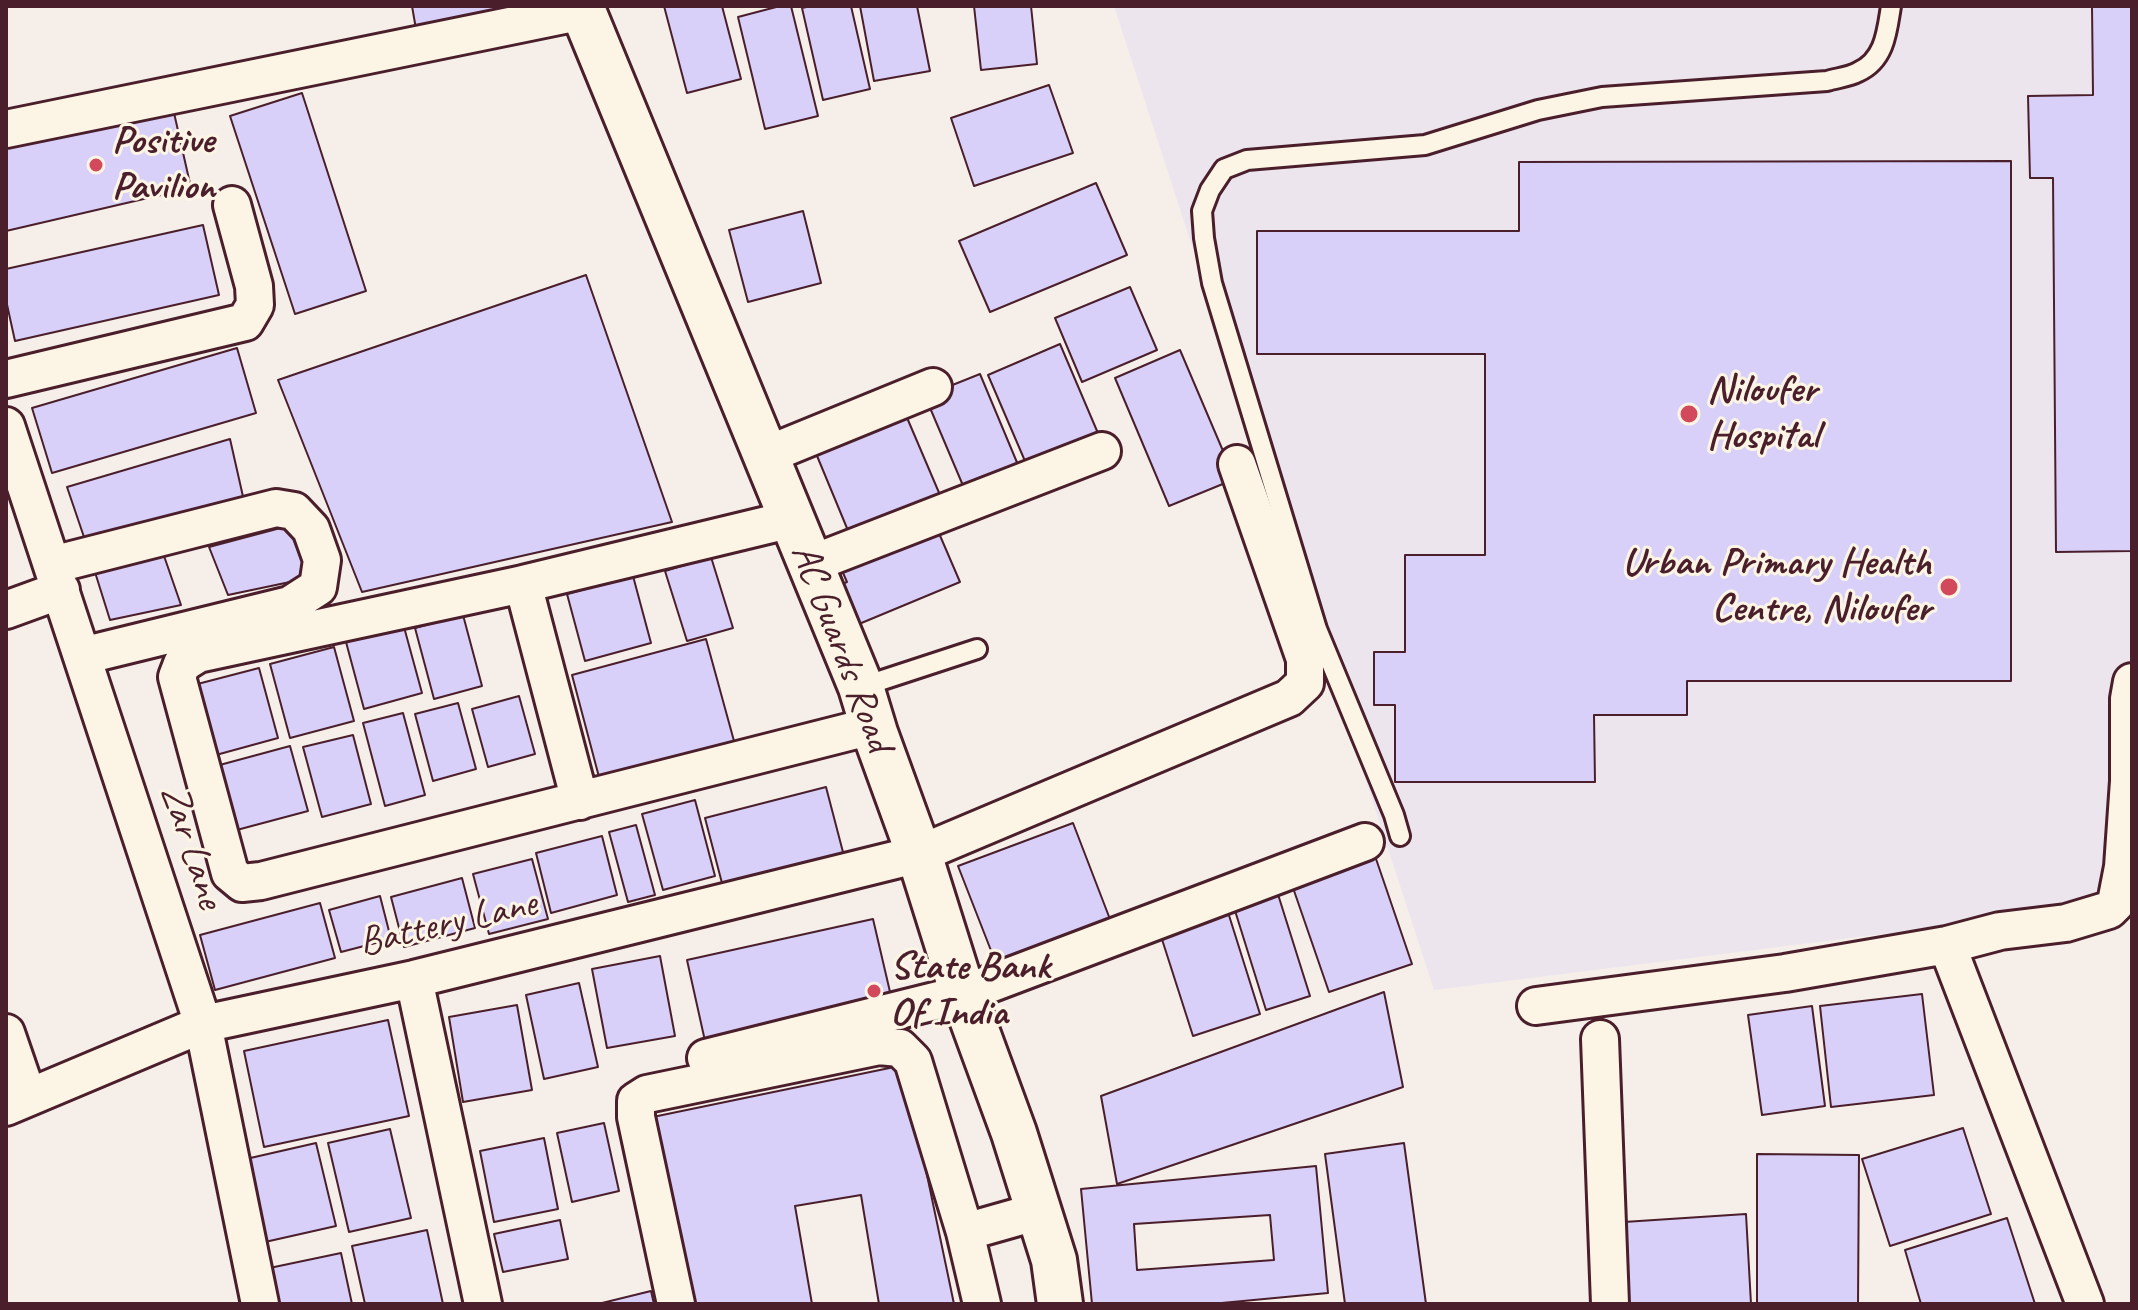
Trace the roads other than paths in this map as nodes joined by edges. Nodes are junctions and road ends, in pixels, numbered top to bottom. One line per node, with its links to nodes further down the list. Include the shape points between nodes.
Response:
1 (1891, 6): 21 (lane, via 1885,42 1875,59 1859,72 1827,81 1602,97 1538,110 1425,145 1247,160 1224,169 1210,190 1202,211 1212,283 1317,629)
2 (582, 9): 3 (street); 9 (street, AC Guards Road)
3 (6, 129)
4 (232, 205): 5 (street, via 254,286 255,305 245,322)
5 (6, 379)
6 (933, 387): 9 (street)
7 (6, 426): 13 (street, Zar Lane)
8 (1102, 451): 12 (street)
9 (764, 456): 11 (street, AC Guards Road)
10 (1237, 464): 23 (street, Battery Lane, via 1305,659 1305,683 1289,698)
11 (792, 519): 12 (street, AC Guards Road); 14 (street)
12 (811, 564): 19 (street, AC Guards Road)
13 (57, 578): 15 (street); 17 (street, Zar Lane); 17 (street, via 276,508 294,511 311,529 322,560 318,587 290,605)
14 (523, 584): 20 (street); 20 (street, via 198,654 182,664 177,677 230,873 242,883)
15 (6, 610)
16 (977, 649): 19 (lane)
17 (82, 656): 28 (street, Zar Lane)
18 (2132, 682): 24 (street, via 2123,867 2116,903 2066,923 2000,931)
19 (866, 707): 20 (street); 23 (street, AC Guards Road)
20 (580, 801)
21 (1400, 836)
22 (1365, 842): 26 (street)
23 (919, 854): 25 (street, Battery Lane); 26 (street, AC Guards Road)
24 (1947, 945): 27 (street); 41 (street)
25 (414, 979): 28 (street, Battery Lane); 36 (street)
26 (963, 994): 31 (street); 33 (street, AC Guards Road)
27 (1536, 1006)
28 (203, 1024): 32 (street, Battery Lane); 35 (street, Zar Lane)
29 (6, 1033): 32 (street)
30 (1600, 1039): 40 (street)
31 (658, 1070)
32 (17, 1102)
33 (1039, 1211): 34 (street); 39 (street, AC Guards Road)
34 (965, 1232): 37 (street, via 913,1061 900,1048 879,1046 647,1094 636,1101 636,1117); 38 (street)
35 (260, 1304)
36 (483, 1304)
37 (676, 1304)
38 (982, 1304)
39 (1060, 1304)
40 (1610, 1304)
41 (2085, 1304)

